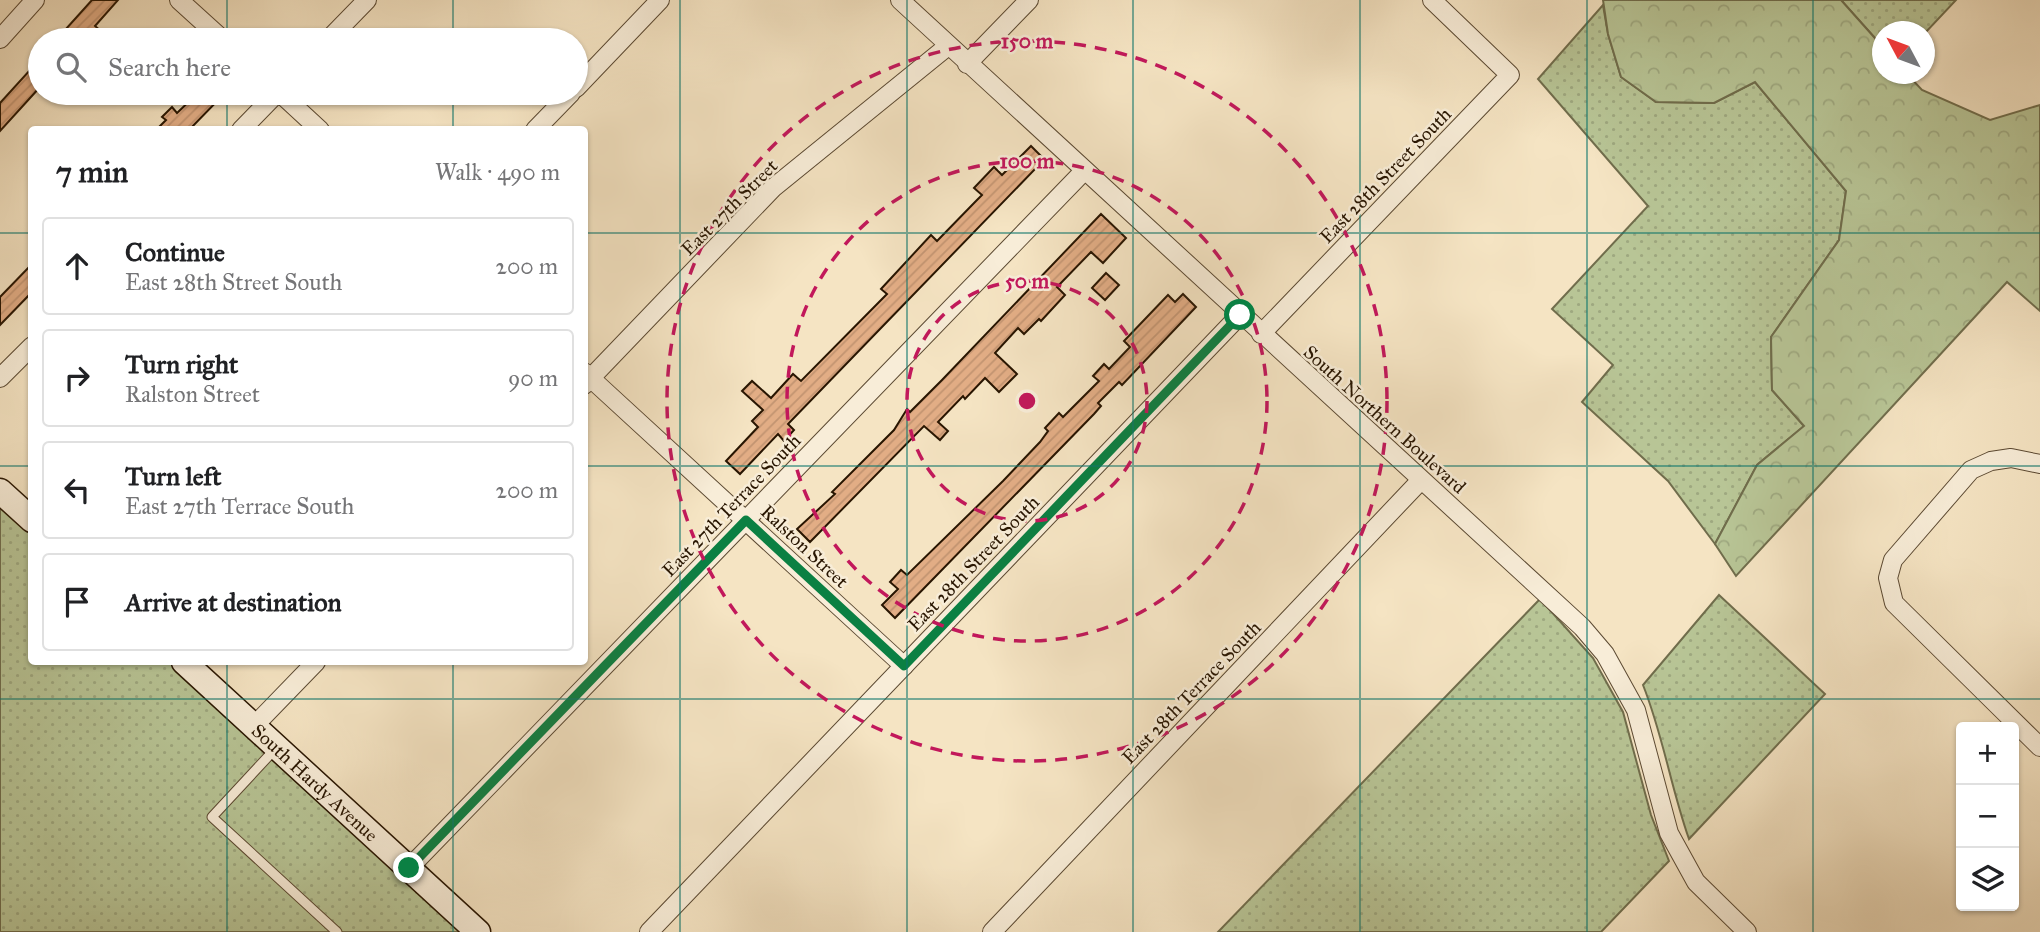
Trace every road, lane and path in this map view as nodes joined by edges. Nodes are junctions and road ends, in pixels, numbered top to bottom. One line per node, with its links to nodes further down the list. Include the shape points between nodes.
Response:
1 (34, 0): 10 (street)
2 (179, 0): 8 (street)
3 (367, 0): 9 (street)
4 (660, 0): 13 (street)
5 (900, 0): 11 (street, South Northern Boulevard)
6 (1029, 0): 12 (street)
7 (1432, 0): 22 (street, East 28th Street South, via 1510,75)
8 (210, 28)
9 (340, 28)
10 (0, 39)
11 (948, 46): 12 (street, South Northern Boulevard); 24 (street, East 27th Street, via 773,188)
12 (967, 64): 20 (street, South Northern Boulevard)
13 (588, 75)
14 (266, 105): 17 (street)
15 (292, 105): 18 (street)
16 (559, 105): 19 (street)
17 (245, 126)
18 (315, 126)
19 (539, 126)
20 (1084, 171): 21 (street, South Northern Boulevard); 31 (street, East 27th Terrace South)
21 (1240, 315): 22 (street, South Northern Boulevard); 34 (street, East 28th Street South)
22 (1261, 334): 28 (street, South Northern Boulevard)
23 (28, 350): 25 (street)
24 (588, 377)
25 (0, 378)
26 (588, 379): 31 (street, Ralston Street)
27 (2040, 464): 37 (street, via 2016,458 1991,461 1971,470 1894,560 1888,578 1894,603)
28 (1421, 480): 42 (street, East 28th Terrace South); 43 (street, South Northern Boulevard, via 1582,627 1605,654 1636,710 1669,833 1696,881)
29 (0, 491): 30 (street)
30 (28, 516)
31 (746, 520): 34 (street, Ralston Street); 38 (street, East 27th Terrace South)
32 (187, 665): 35 (street, South Hardy Avenue)
33 (313, 665): 35 (street)
34 (904, 666): 41 (street, East 28th Street South)
35 (254, 726): 36 (street, South Hardy Avenue)
36 (277, 747): 38 (street, South Hardy Avenue); 39 (lane, via 212,817)
37 (2040, 747)
38 (409, 868): 40 (street, South Hardy Avenue)
39 (337, 932)
40 (478, 932)
41 (649, 932)
42 (992, 932)
43 (1747, 932)

